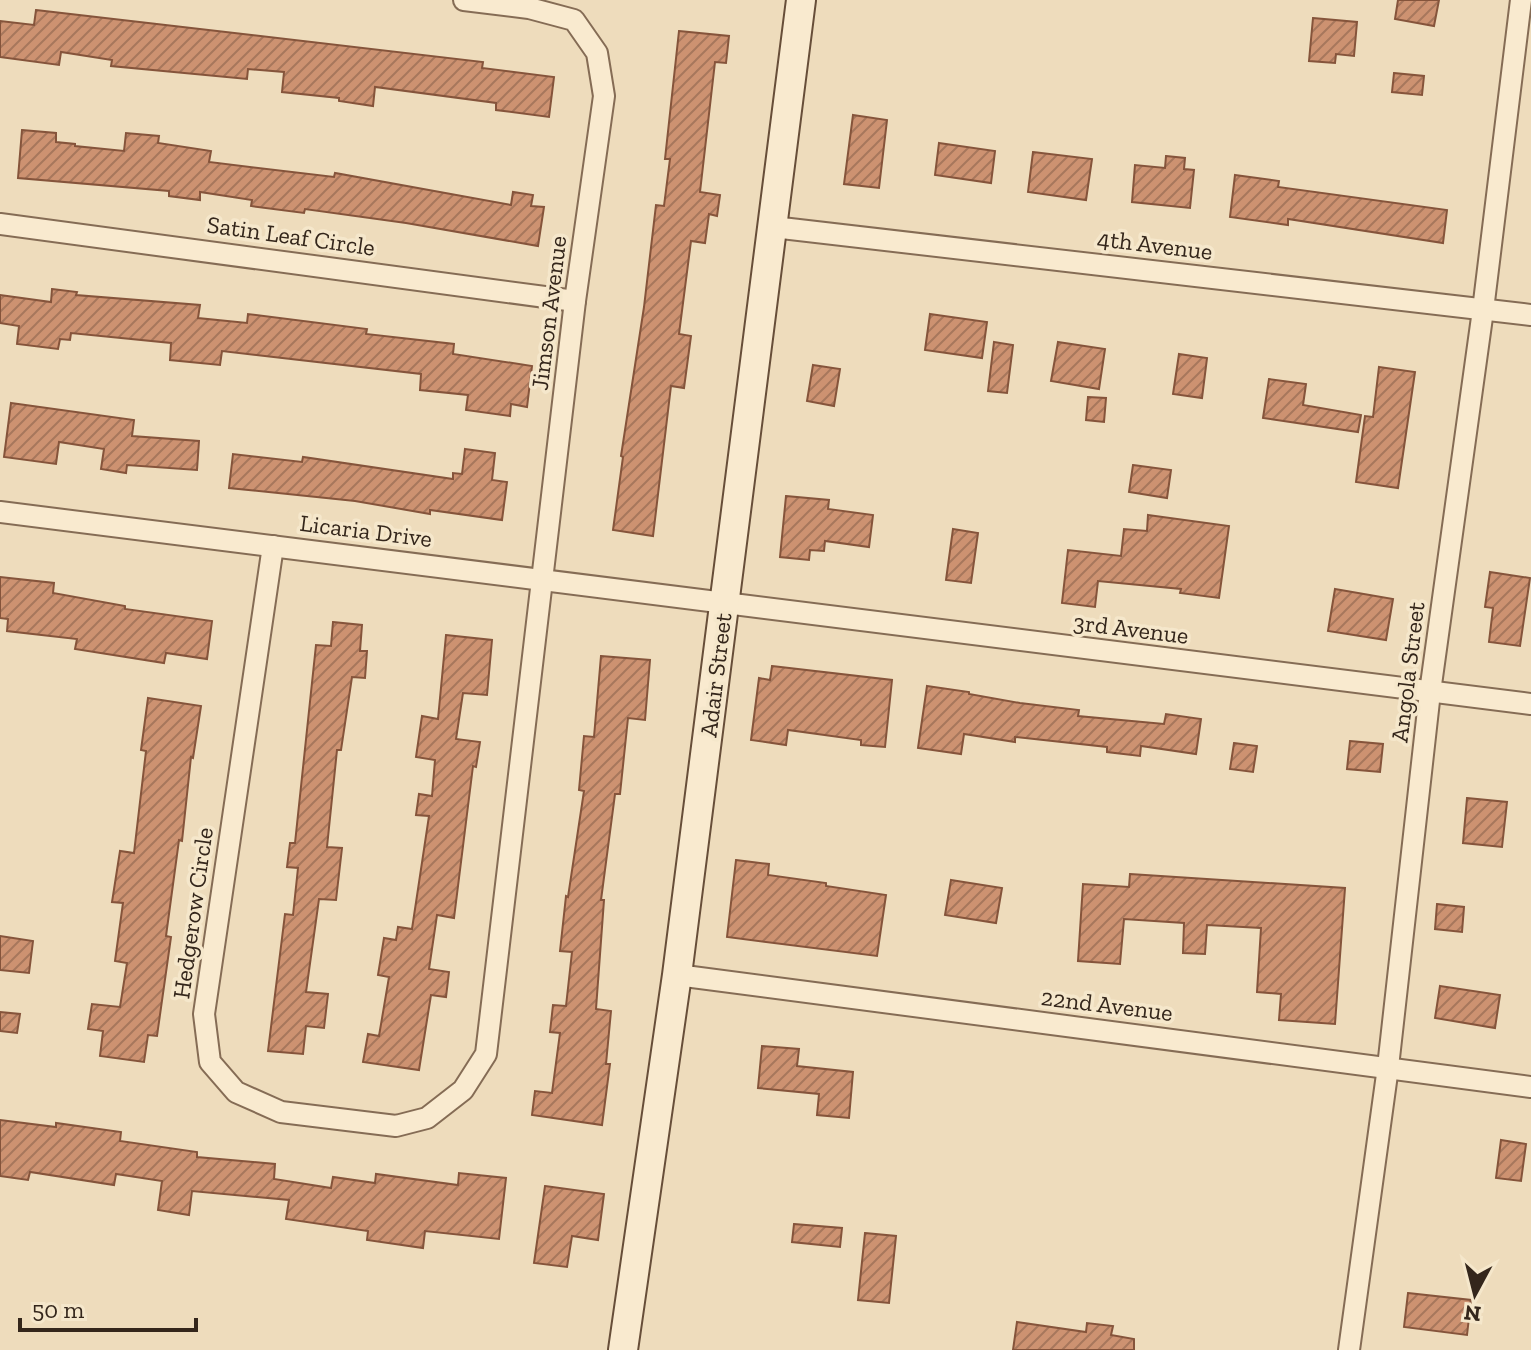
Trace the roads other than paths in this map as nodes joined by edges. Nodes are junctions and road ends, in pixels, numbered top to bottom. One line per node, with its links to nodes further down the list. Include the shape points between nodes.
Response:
1 (464, 0): 6 (street, Jimson Avenue, via 574,20 597,53 604,96)
2 (801, 0): 5 (street, Adair Street)
3 (1521, 0): 7 (street, Angola Street)
4 (0, 224): 6 (street, Satin Leaf Circle)
5 (773, 227): 7 (street, 4th Avenue); 12 (street, Adair Street)
6 (575, 301): 11 (street, Jimson Avenue)
7 (1483, 310): 8 (street, 4th Avenue); 13 (street, Angola Street)
8 (1531, 315)
9 (0, 512): 10 (street, Licaria Drive)
10 (273, 546): 11 (street, Licaria Drive); 11 (street, Hedgerow Circle, via 204,1014 210,1062 236,1092 281,1112 396,1126 427,1118 463,1090 486,1054)
11 (544, 579): 12 (street, Licaria Drive)
12 (725, 603): 13 (street, 3rd Avenue); 15 (street, Adair Street)
13 (1430, 692): 14 (street, 3rd Avenue); 16 (street, Angola Street)
14 (1531, 704)
15 (677, 975): 16 (street, 22nd Avenue); 18 (street, Adair Street)
16 (1388, 1067): 17 (street, 22nd Avenue); 19 (street, Angola Street)
17 (1531, 1087)
18 (623, 1350)
19 (1349, 1350)

